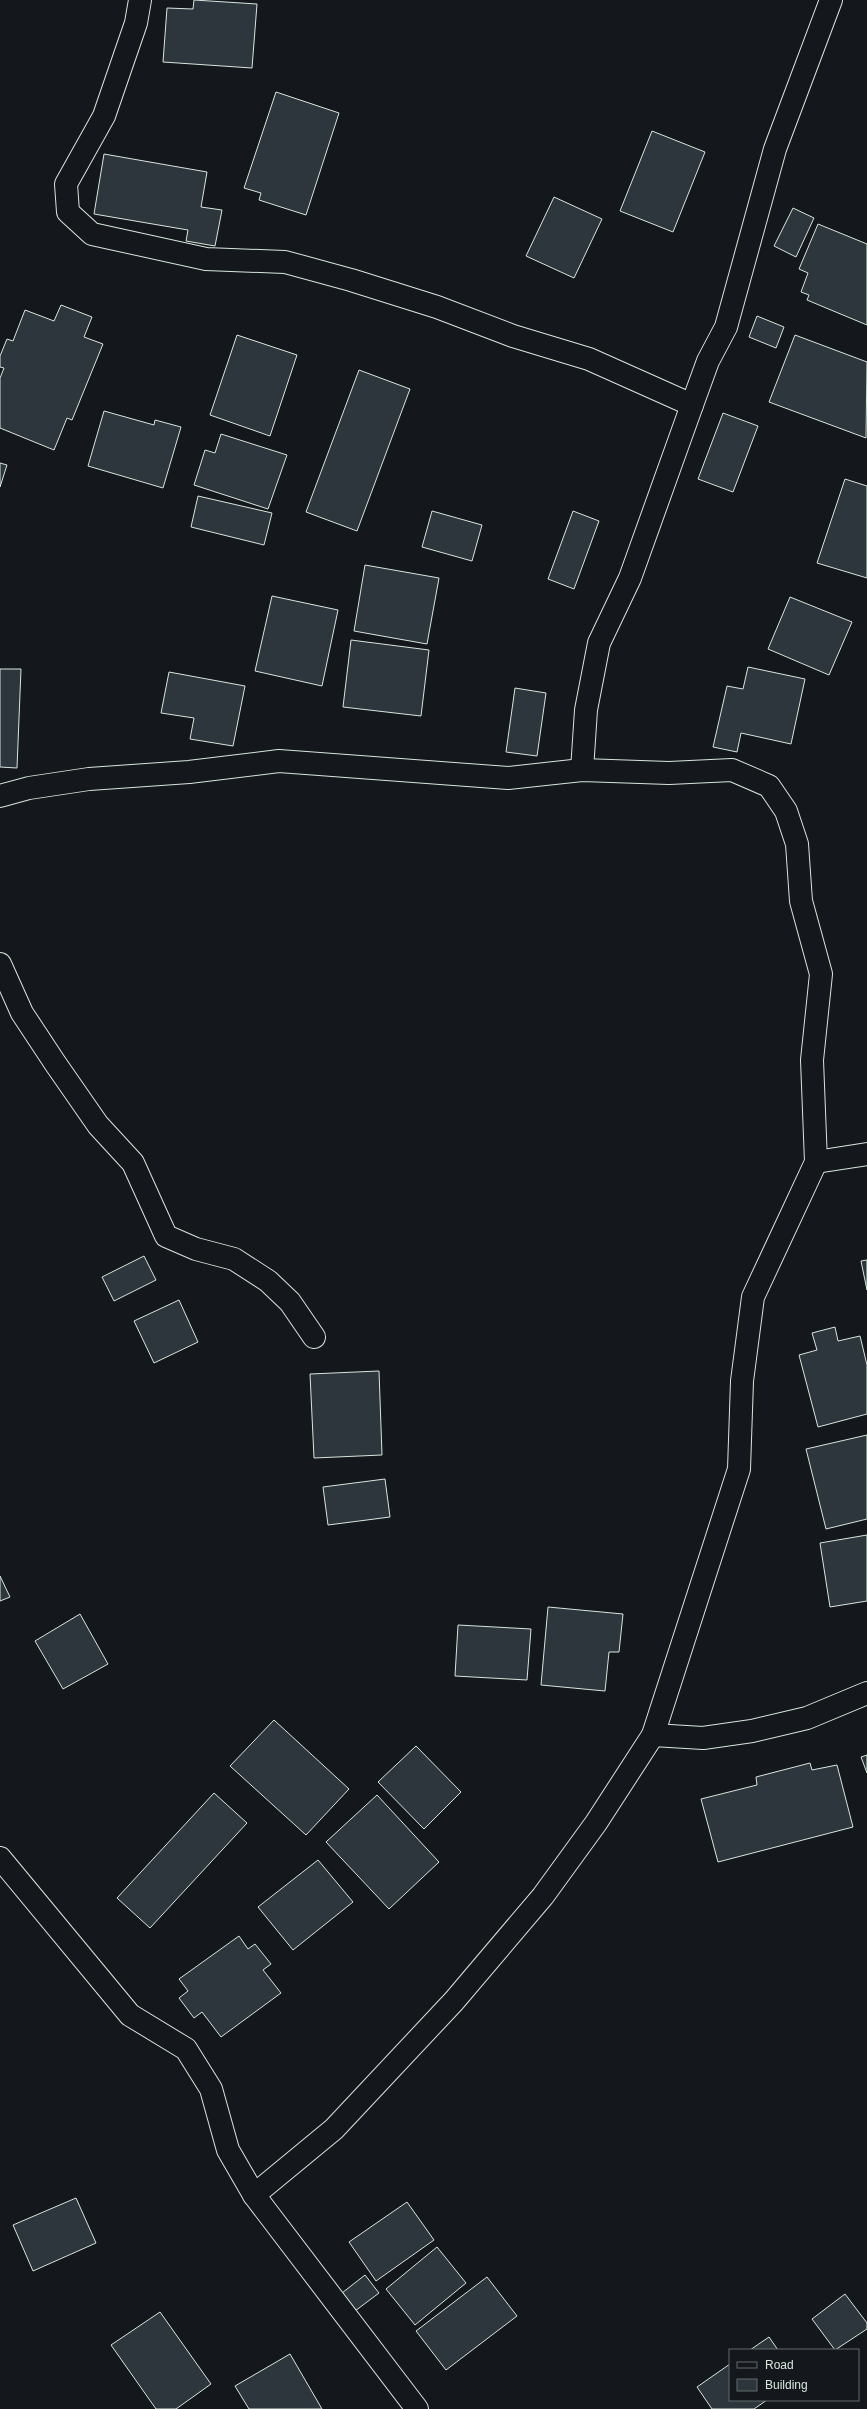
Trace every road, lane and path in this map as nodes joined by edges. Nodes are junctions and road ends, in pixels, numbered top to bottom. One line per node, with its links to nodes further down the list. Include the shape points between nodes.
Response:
1 (140, 0): 3 (street, via 136,23 104,116 66,184 68,212 92,234 206,259 285,262 351,280 437,306 513,336 589,359)
2 (831, 0): 3 (street, via 775,149 726,327 708,361)
3 (692, 405): 4 (street, via 630,578 599,643 586,710)
4 (582, 770): 5 (street, via 508,778 279,761 189,772 90,779 29,788); 8 (street, via 732,770 769,786 786,811 798,844 801,901 821,974 812,1060)
5 (0, 796)
6 (0, 964): 9 (street, via 30,1025 98,1125 133,1163 166,1236 196,1249 234,1259 268,1281 290,1302)
7 (867, 1154): 8 (street)
8 (816, 1162): 11 (street, via 753,1297 742,1381 739,1469)
9 (314, 1338)
10 (867, 1693): 11 (street, via 807,1718 752,1731 703,1738)
11 (653, 1735): 13 (street, via 596,1822 543,1896 454,2001 334,2128)
12 (0, 1858): 13 (street, via 130,2015 186,2049 211,2089 228,2150)
13 (254, 2195): 14 (street)
14 (417, 2409)

